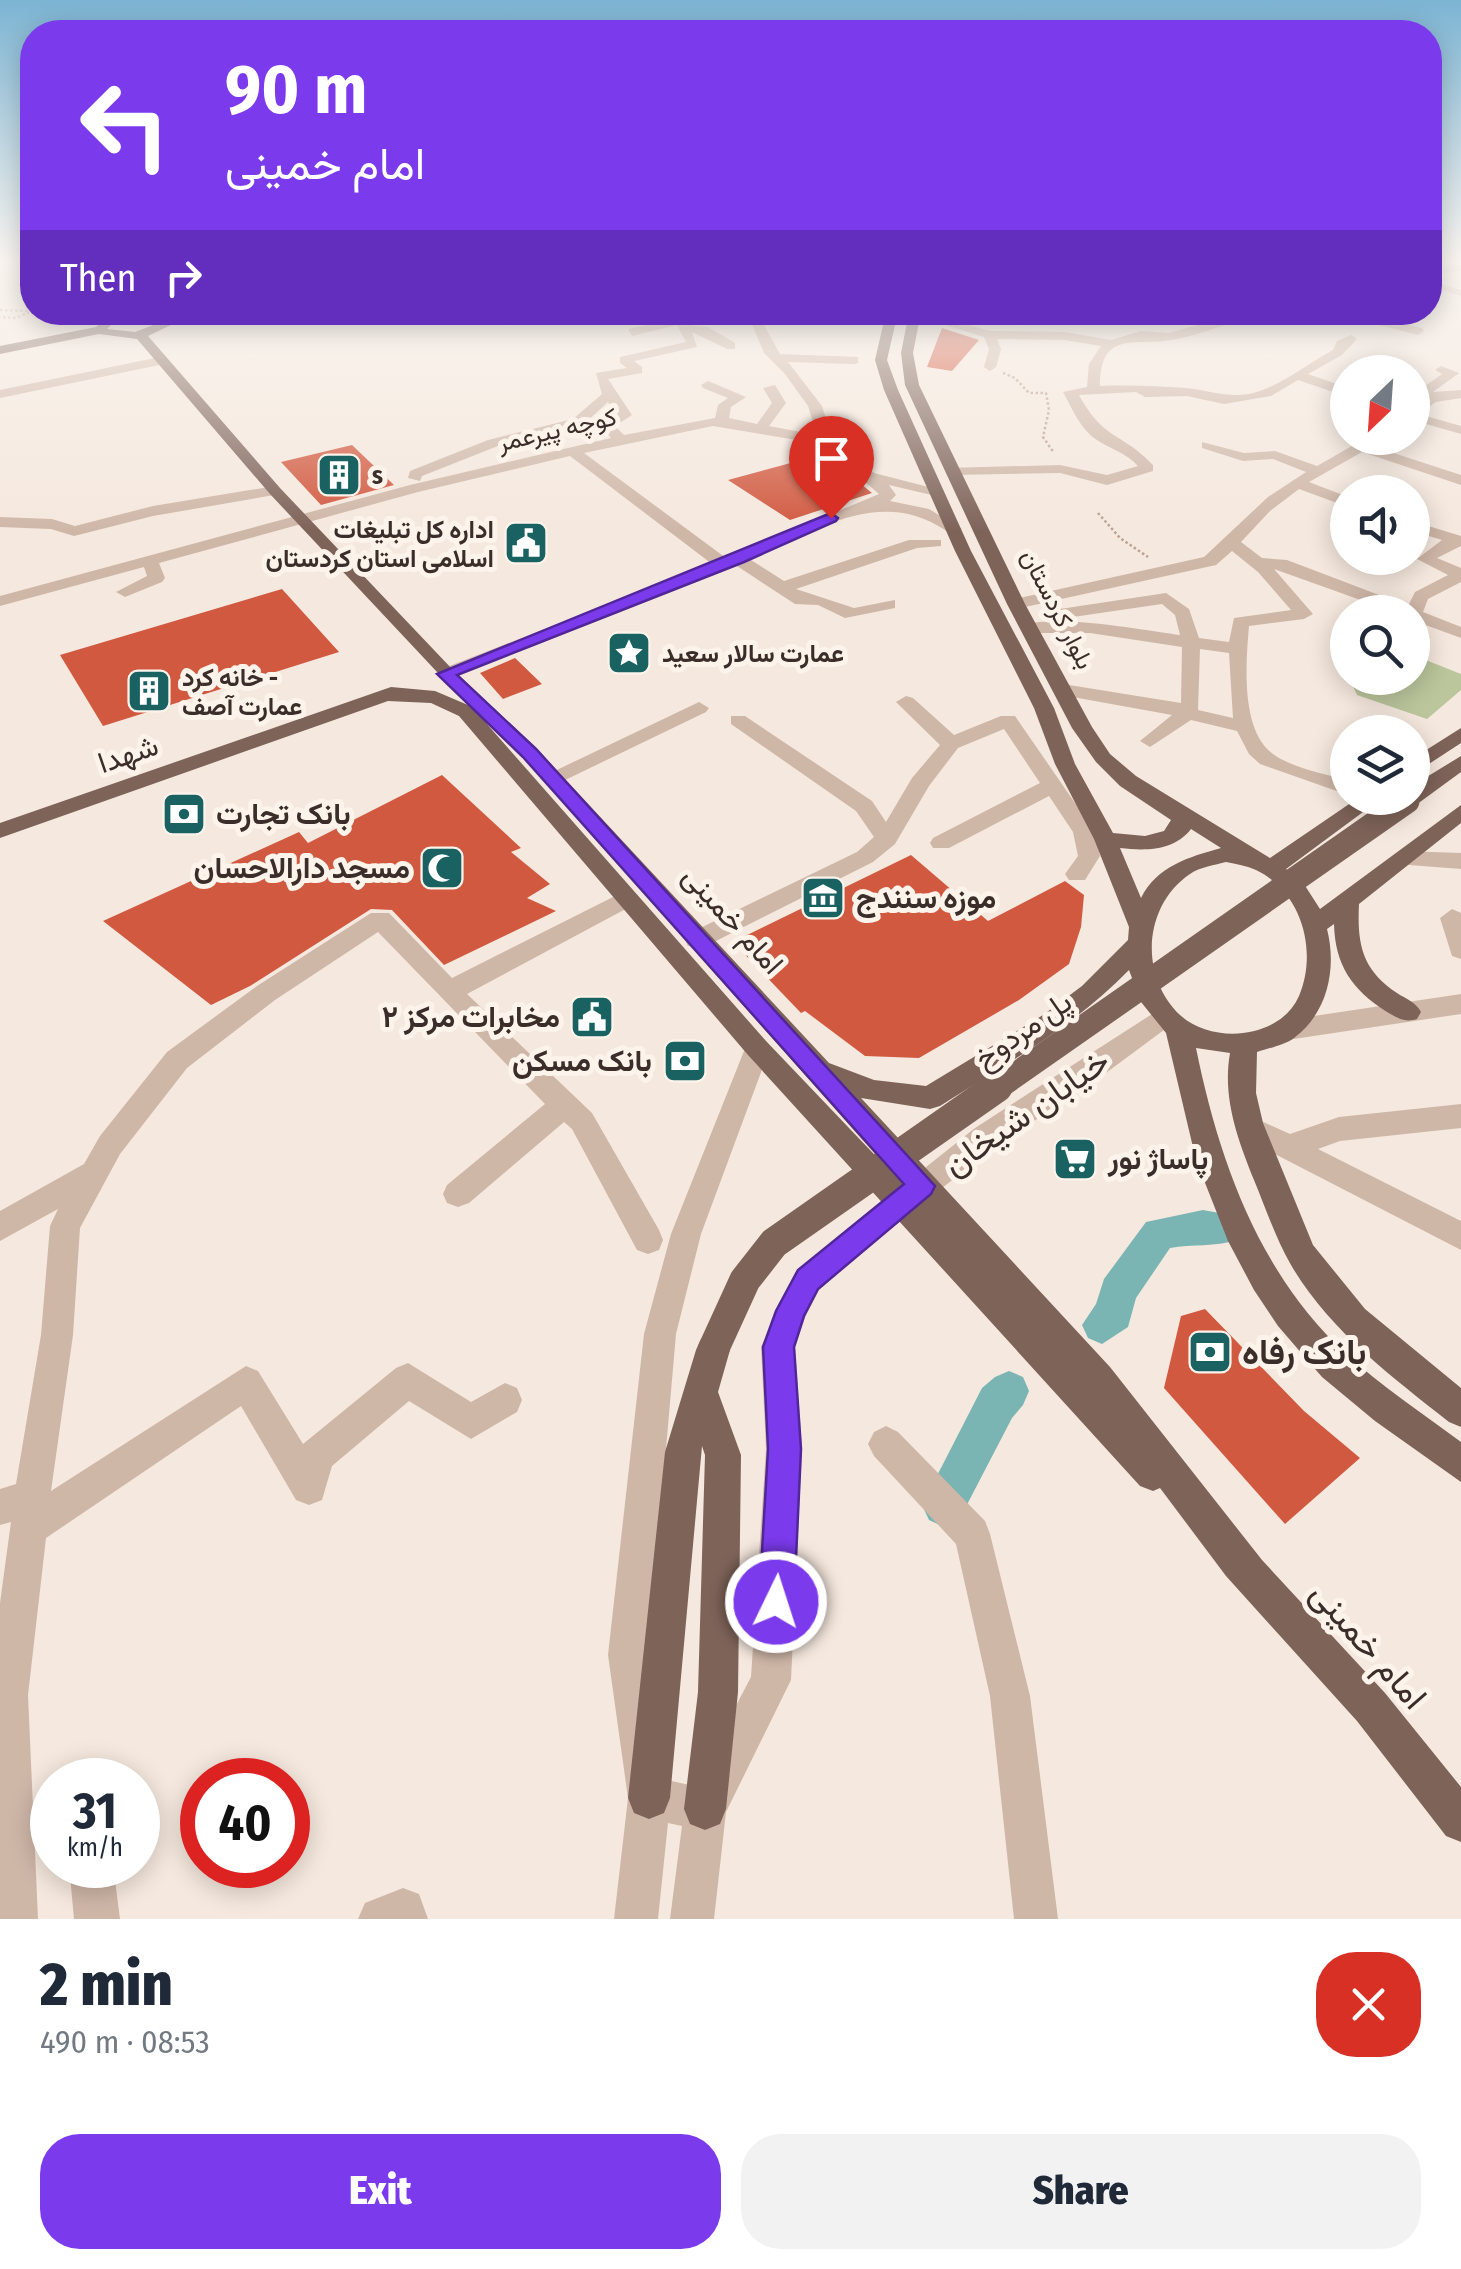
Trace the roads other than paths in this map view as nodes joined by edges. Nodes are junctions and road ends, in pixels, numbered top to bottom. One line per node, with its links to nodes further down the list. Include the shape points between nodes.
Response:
1 (154, 353): 13 (main road, امام خمینی)
2 (656, 353): 25 (street, via 624,360 638,370 601,376)
3 (701, 353): 11 (street)
4 (771, 353): 10 (street)
5 (883, 353): 43 (main road, بلوار کردستان, via 882,366)
6 (908, 353): 41 (main road, بلوار کردستان, via 906,365)
7 (994, 353): 14 (street)
8 (1098, 353): 23 (street)
9 (1337, 353): 17 (street)
10 (774, 358): 12 (street); 18 (street)
11 (704, 360)
12 (854, 360)
13 (160, 361): 22 (street); 48 (main road, امام خمینی)
14 (990, 368)
15 (1442, 370): 27 (street, via 1454,374 1424,392)
16 (867, 373): 18 (street)
17 (1296, 375): 20 (street); 23 (street, via 1266,393 1224,400 1139,388)
18 (794, 376): 35 (street, via 815,406)
19 (708, 386): 29 (street, via 739,397 725,405)
20 (1330, 387)
21 (770, 388): 32 (street, via 779,404)
22 (24, 390): 24 (street); 28 (street)
23 (1094, 391): 41 (street, via 1070,392 1087,423 1148,468 1107,480 1086,472)
24 (0, 394)
25 (608, 394): 34 (street, via 625,415 606,425); 47 (street, via 578,422 494,442 415,474)
26 (1461, 394): 27 (street)
27 (1432, 399)
28 (0, 405)
29 (722, 419): 31 (street, کوچه پیرعمر); 32 (street, کوچه پیرعمر)
30 (1430, 420): 33 (street)
31 (670, 429): 34 (street, کوچه پیرعمر); 36 (street)
32 (760, 429): 35 (street, کوچه پیرعمر)
33 (1461, 430)
34 (620, 440): 38 (street, کوچه پیرعمر)
35 (825, 440): 44 (street)
36 (689, 443)
37 (1207, 444): 42 (street, via 1243,457 1274,455)
38 (572, 452): 47 (street, کوچه پیرعمر); 59 (street)
39 (1345, 455): 42 (street)
40 (1400, 455): 45 (street)
41 (951, 471): 70 (main road, بلوار کردستان)
42 (1317, 471): 46 (street)
43 (926, 472): 44 (street); 49 (main road, بلوار کردستان)
44 (868, 476): 49 (street); 51 (street, via 888,495)
45 (1461, 480)
46 (1297, 483): 50 (street); 58 (street, via 1256,514)
47 (416, 488): 53 (street, کوچه پیرعمر)
48 (275, 491): 52 (street, via 74,531); 53 (main road, امام خمینی)
49 (936, 491): 54 (main road, بلوار کردستان)
50 (1330, 495)
51 (868, 507): 54 (street, via 929,513); 59 (street)
52 (0, 522)
53 (304, 522): 60 (street, کوچه پیرعمر); 77 (main road, امام خمینی)
54 (954, 528): 99 (main road, بلوار کردستان)
55 (1430, 532): 56 (street)
56 (1456, 541): 62 (street, via 1426,559)
57 (935, 543): 63 (street, via 915,543)
58 (1234, 545): 61 (street); 67 (street, via 1210,561)
59 (731, 562): 63 (street); 77 (street)
60 (151, 563): 64 (street, via 156,578); 68 (street, کوچه پیرعمر)
61 (1258, 563): 65 (street, via 1281,564); 76 (street, via 1304,614 1240,622)
62 (1461, 575): 66 (street)
63 (782, 588): 69 (street, via 851,614)
64 (125, 592)
65 (1364, 595)
66 (1423, 595)
67 (1055, 596): 70 (street); 71 (street)
68 (0, 602)
69 (889, 604)
70 (1016, 604): 73 (main road, بلوار کردستان)
71 (1069, 620): 73 (street); 75 (street); 75 (street, via 1166,598 1183,612)
72 (1430, 620): 74 (street)
73 (1029, 628): 78 (main road, بلوار کردستان)
74 (1461, 633)
75 (1190, 643): 76 (street); 82 (street)
76 (1237, 649): 84 (street)
77 (446, 674): 79 (main road, شهدا); 90 (main road, امام خمینی)
78 (1062, 690): 82 (street); 94 (main road, بلوار کردستان, via 1102,758)
79 (385, 695): 98 (main road, شهدا); 106 (main road, امام خمینی, via 435,697 466,712)
80 (906, 702): 87 (street)
81 (699, 708): 90 (street)
82 (1187, 713): 84 (street); 86 (street)
83 (738, 720): 100 (street, via 864,806)
84 (1243, 727): 91 (street, via 1264,758)
85 (1461, 734): 88 (main road)
86 (1150, 741)
87 (951, 744): 93 (street, via 1008,720); 100 (street)
88 (1430, 756)
89 (1461, 762): 92 (main road, پل مردوخ)
90 (552, 778): 111 (main road, امام خمینی)
91 (1330, 782)
92 (1430, 784)
93 (1054, 785): 101 (street); 105 (street, via 1084,832 1089,856)
94 (1178, 812): 99 (main road, via 1180,829 1161,842); 104 (main road, بلوار کردستان)
95 (1461, 812): 102 (main road)
96 (1344, 815): 104 (main road)
97 (1386, 815): 131 (main road, پل مردوخ, bridge, via 774,1243 735,1294)
98 (0, 832)
99 (1105, 838): 110 (main road, بلوار کردستان)
100 (886, 839): 111 (street, via 865,856)
101 (941, 843)
102 (1404, 859): 103 (street); 107 (main road)
103 (1461, 861)
104 (1265, 864): 109 (main road, via 1300,891); 110 (main road, via 1226,854 1178,869 1153,893)
105 (1078, 874)
106 (628, 898): 113 (street); 119 (main road, امام خمینی)
107 (1346, 902): 109 (main road); 115 (main road, via 1347,955 1356,973)
108 (1452, 918): 112 (street)
109 (1316, 925): 117 (main road, via 1317,981 1309,1004)
110 (1139, 936): 116 (main road, via 1144,983); 120 (main road, via 1091,992 930,1098 873,1091)
111 (696, 940): 120 (main road, امام خمینی)
112 (1461, 950)
113 (448, 992): 121 (street); 125 (street, via 380,919 266,992 177,1060)
114 (1461, 1004): 115 (street)
115 (1408, 1012): 117 (street)
116 (1171, 1024): 118 (main road, via 1214,1043); 127 (street, خیابان شیخان, via 984,1137); 135 (main road, via 1190,1100 1238,1234 1257,1267 1321,1352)
117 (1286, 1030): 118 (main road)
118 (1245, 1044): 123 (main road, via 1239,1073)
119 (758, 1048): 127 (main road, امام خمینی); 138 (street, via 686,1234 660,1334 628,1654)
120 (815, 1070): 127 (main road, امام خمینی)
121 (564, 1105): 126 (street); 130 (street, via 582,1122)
122 (1461, 1116): 124 (street, via 1339,1129)
123 (1250, 1128): 124 (street); 133 (main road, via 1302,1256 1342,1308)
124 (1289, 1147): 129 (street)
125 (94, 1173): 128 (street); 136 (street, via 65,1226 57,1335)
126 (458, 1194)
127 (911, 1194): 139 (street, خیابان شیخان, via 808,1280 778,1347 784,1449 770,1680); 140 (main road, امام خمینی, via 1371,1707)
128 (0, 1227)
129 (1461, 1236)
130 (648, 1240)
131 (701, 1394): 138 (main road, پل مردوخ, via 683,1452); 139 (main road, via 723,1455 718,1692)
132 (505, 1400): 136 (street, via 471,1422 408,1380 316,1456 309,1487 246,1383)
133 (1461, 1410)
134 (886, 1444): 148 (street, via 972,1534 1010,1696)
135 (1461, 1464)
136 (20, 1511): 137 (street)
137 (4, 1697): 142 (street)
138 (649, 1798): 139 (street); 146 (street)
139 (705, 1809): 147 (street)
140 (1461, 1820)
141 (94, 1888): 143 (street)
142 (15, 1919)
143 (97, 1919)
144 (382, 1919): 145 (street, via 404,1910)
145 (404, 1919)
146 (636, 1919)
147 (692, 1919)
148 (1036, 1919)

